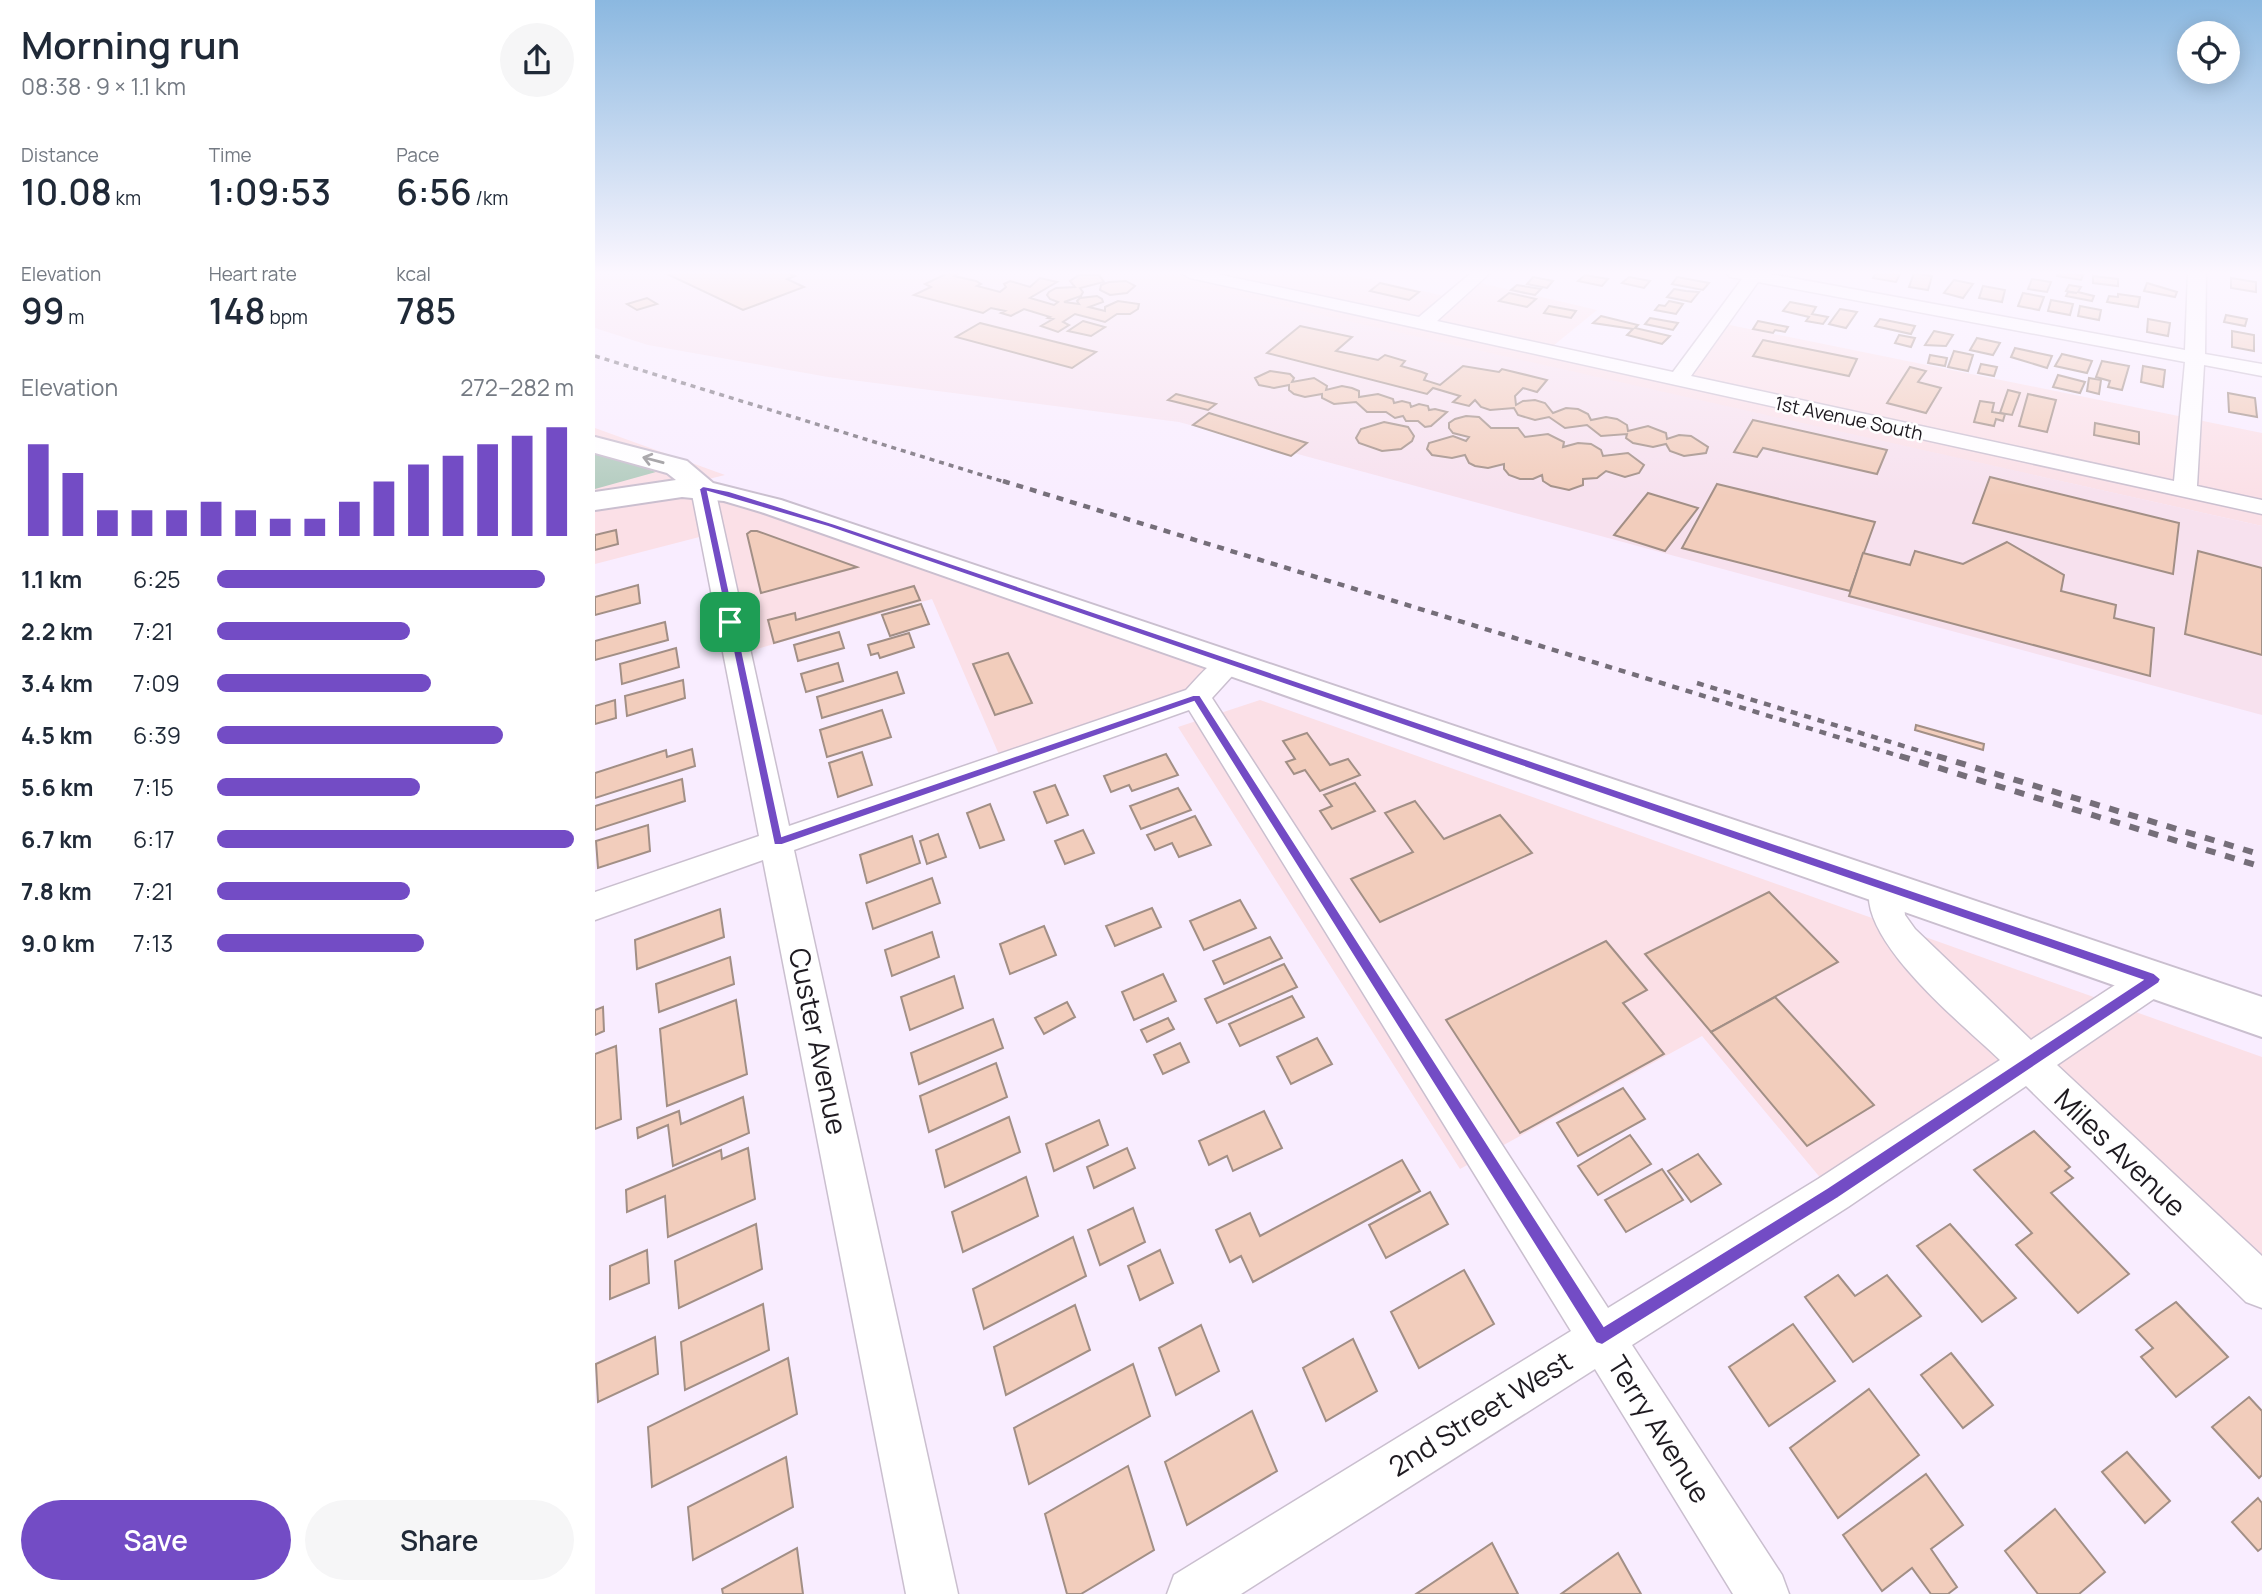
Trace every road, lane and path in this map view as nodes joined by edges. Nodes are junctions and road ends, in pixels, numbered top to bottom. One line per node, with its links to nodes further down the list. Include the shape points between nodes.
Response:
1 (1532, 347): 7 (street, 1st Avenue South)
2 (1700, 347): 7 (street)
3 (2139, 347): 5 (street)
4 (2195, 347): 5 (street)
5 (2195, 358): 6 (street); 10 (street)
6 (2262, 370)
7 (1679, 379): 10 (street, 1st Avenue South)
8 (595, 445): 9 (main road, one-way to 8, via 677,467)
9 (703, 489): 11 (main road, via 659,490); 13 (main road, via 832,526); 15 (street, Custer Avenue)
10 (2185, 490): 12 (street, 1st Avenue South)
11 (595, 501)
12 (2262, 507)
13 (1229, 664): 14 (street); 16 (main road)
14 (1196, 697): 15 (street); 22 (street, Terry Avenue)
15 (778, 842): 17 (street); 23 (street, Custer Avenue)
16 (1885, 887): 18 (main road); 20 (street, Miles Avenue, via 1885,913 1897,933)
17 (595, 906)
18 (2154, 979): 19 (main road); 20 (street, 2nd Street West)
19 (2262, 1017)
20 (2028, 1063): 21 (street, Miles Avenue); 22 (street, 2nd Street West, via 1833,1193)
21 (2262, 1286)
22 (1602, 1337): 24 (street, 2nd Street West); 25 (street, Terry Avenue)
23 (932, 1594)
24 (1193, 1594)
25 (1763, 1594)

